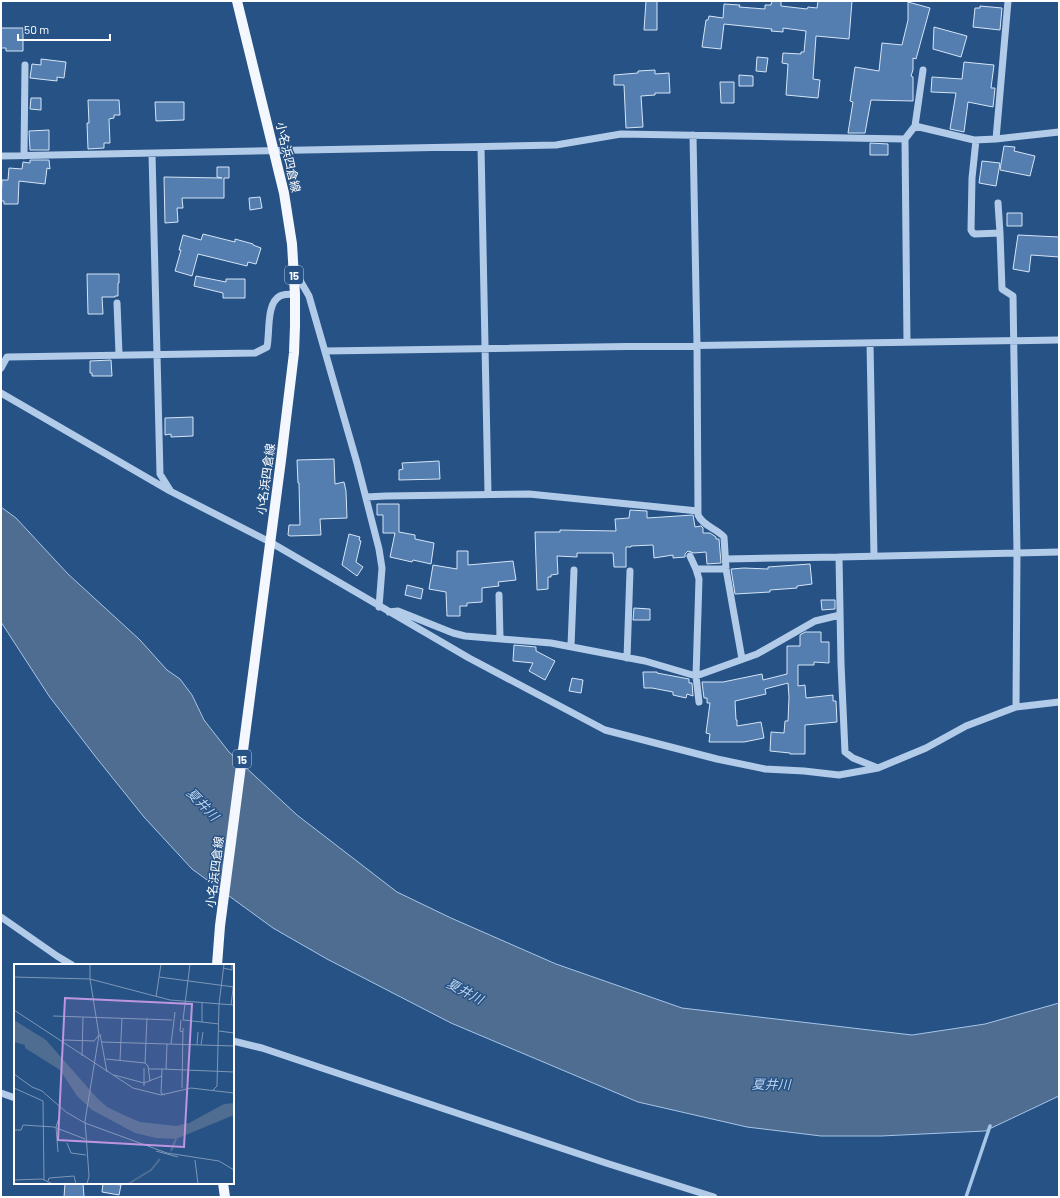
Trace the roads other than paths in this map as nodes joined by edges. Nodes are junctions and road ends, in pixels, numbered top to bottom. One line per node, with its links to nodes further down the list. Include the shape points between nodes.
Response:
1 (237, 1): 12 (main road, 小名浜四倉線 / 15)
2 (1008, 1): 9 (street)
3 (25, 65): 15 (street)
4 (923, 70): 5 (street)
5 (915, 126): 8 (street); 10 (street)
6 (1059, 132): 9 (street)
7 (693, 136): 8 (street); 11 (street, via 621,134 556,145); 25 (street)
8 (905, 139): 23 (street)
9 (996, 139): 10 (street)
10 (976, 140): 17 (street, via 971,230 975,234)
11 (481, 147): 12 (street); 26 (street)
12 (274, 150): 13 (street); 18 (main road, 小名浜四倉線 / 15, via 288,218)
13 (152, 154): 15 (street); 29 (street)
14 (1, 156): 15 (street)
15 (24, 156)
16 (998, 203): 17 (street)
17 (1000, 233): 22 (street, via 1002,288 1013,296)
18 (294, 270): 19 (main road, 小名浜四倉線 / 15); 27 (street, via 309,296)
19 (295, 294): 29 (street, via 279,296 273,304 269,316 267,346 255,353); 36 (main road, 小名浜四倉線 / 15, via 294,354)
20 (117, 303): 28 (street)
21 (1059, 340): 22 (street)
22 (1013, 341): 23 (street); 38 (street)
23 (907, 342): 24 (street)
24 (870, 343): 25 (street); 40 (street)
25 (697, 346): 26 (street); 35 (street)
26 (485, 349): 27 (street); 33 (street)
27 (325, 351): 34 (street)
28 (119, 354): 29 (street); 30 (street, via 7,357)
29 (157, 354): 32 (street, via 160,474)
30 (1, 368)
31 (1, 393): 32 (street)
32 (170, 491): 36 (street)
33 (488, 494): 34 (street); 35 (street, via 529,494)
34 (366, 497): 48 (street, via 382,568)
35 (698, 511): 42 (street, via 701,521 724,538)
36 (270, 542): 48 (street); 62 (main road, 小名浜四倉線 / 15)
37 (1059, 552): 38 (street)
38 (1017, 553): 40 (street); 58 (street)
39 (690, 556): 43 (street)
40 (874, 556): 41 (street)
41 (839, 557): 42 (street); 50 (street)
42 (726, 559): 44 (street)
43 (696, 569): 44 (street); 55 (street)
44 (726, 569): 54 (street)
45 (574, 570): 52 (street)
46 (630, 572): 53 (street)
47 (499, 595): 51 (street)
48 (379, 607): 49 (street)
49 (389, 612): 51 (street, via 398,611 465,636); 59 (street, via 469,658 606,730 717,760 765,769 804,770 839,775)
50 (840, 614): 54 (street, via 815,621 757,654); 59 (street, via 845,752 852,758)
51 (500, 638): 52 (street)
52 (571, 646): 53 (street)
53 (627, 658): 55 (street)
54 (742, 659): 55 (street)
55 (696, 676): 56 (street)
56 (699, 702)
57 (1059, 702): 58 (street)
58 (1016, 706): 59 (street, via 966,726 926,748)
59 (878, 768)
60 (1, 917): 61 (street)
61 (70, 964)
62 (217, 964)
63 (234, 1041): 68 (street, via 262,1048)
64 (1, 1094): 65 (street)
65 (14, 1098)
66 (223, 1184): 67 (main road)
67 (225, 1197)
68 (714, 1197)

